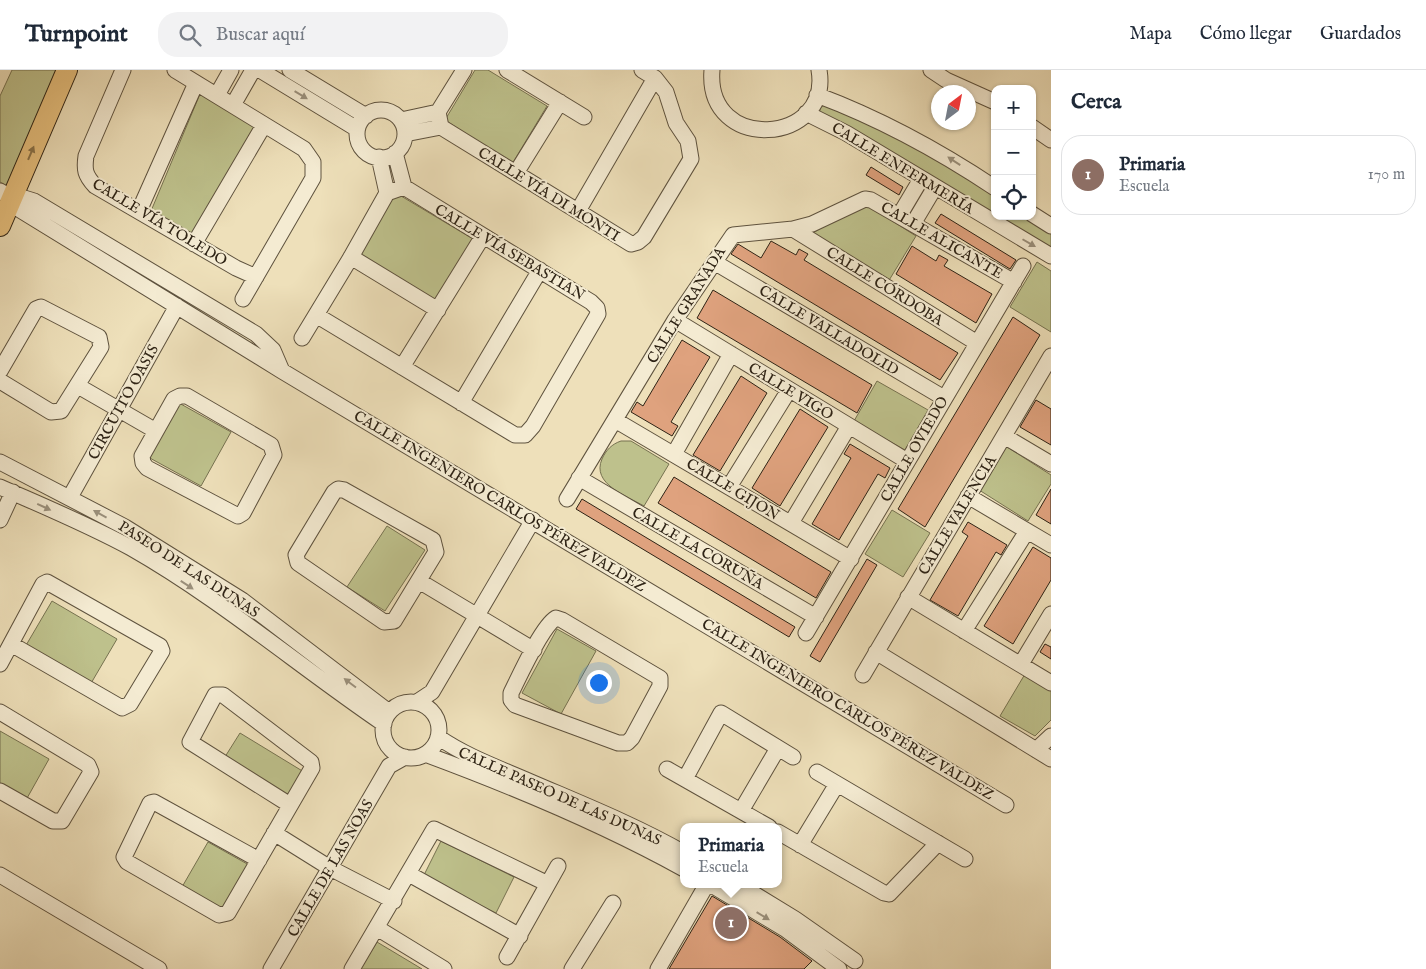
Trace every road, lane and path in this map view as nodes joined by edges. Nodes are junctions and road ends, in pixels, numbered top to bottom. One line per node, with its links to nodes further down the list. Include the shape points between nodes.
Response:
1 (67, 70): 37 (main road, one-way to 1)
2 (123, 70): 39 (street, CALLE VÍA TOLEDO, via 86,156 84,170 95,186)
3 (175, 70): 14 (street)
4 (231, 70): 15 (street)
5 (253, 70): 19 (street)
6 (260, 70): 26 (street, one-way to 26)
7 (290, 70): 21 (street)
8 (464, 70): 23 (street)
9 (507, 70): 18 (street)
10 (712, 70): 20 (street, via 711,82 716,99 726,114 740,125 757,131 775,130 792,124)
11 (819, 70): 16 (street)
12 (931, 70): 17 (street)
13 (649, 74): 40 (street); 40 (street, CALLE VÍA DI MONTI, via 666,92 676,123 688,141 691,159 638,242 631,244)
14 (196, 83): 15 (street); 39 (street)
15 (217, 95): 19 (street)
16 (816, 95): 20 (street); 33 (street, CALLE ENFERMERÍA, one-way to 16, via 904,132)
17 (991, 100)
18 (560, 102): 22 (street); 31 (street)
19 (233, 105): 24 (street)
20 (806, 113): 32 (street, CALLE ENFERMERÍA, via 846,133)
21 (366, 116): 25 (street, via 382,110 396,115); 26 (street)
22 (584, 117)
23 (439, 119): 25 (street); 31 (street, CALLE VÍA DI MONTI)
24 (264, 125): 48 (street); 54 (street, via 304,149 314,162 315,170)
25 (403, 127): 29 (street, via 400,148)
26 (357, 130): 30 (street, via 360,145 366,152)
27 (1036, 130): 28 (street)
28 (1051, 140)
29 (395, 153): 30 (street); 34 (street)
30 (379, 157): 36 (street)
31 (516, 174): 40 (street, CALLE VÍA DI MONTI)
32 (921, 179): 35 (street, CALLE ENFERMERÍA); 41 (street)
33 (991, 185)
34 (404, 187): 36 (street); 47 (street, CALLE VÍA SEBASTIAN)
35 (935, 187): 43 (street); 49 (street, CALLE ENFERMERÍA, one-way to 49)
36 (386, 194): 50 (street)
37 (6, 195): 44 (main road); 57 (street, CALLE INGENIERO CARLOS PÉREZ VALDEZ, via 17,208); 67 (street, via 34,201 256,334 273,350)
38 (871, 200): 41 (street, CALLE ALICANTE); 46 (street, CALLE GRANADA, via 865,199 812,224)
39 (139, 211): 48 (street, CALLE VÍA TOLEDO)
40 (578, 211)
41 (899, 216): 43 (street, CALLE ALICANTE)
42 (1036, 217): 45 (street)
43 (913, 224): 55 (street, CALLE ALICANTE)
44 (0, 226)
45 (1051, 226)
46 (793, 229): 51 (street, CALLE GRANADA, via 733,236); 62 (street, CALLE CÓRDOBA)
47 (483, 236): 53 (street, CALLE VÍA SEBASTIAN); 58 (street)
48 (194, 244): 54 (street, CALLE VÍA TOLEDO)
49 (1051, 256)
50 (351, 257): 58 (street); 59 (street)
51 (714, 262): 60 (street, CALLE GRANADA); 72 (street, CALLE VALLADOLID)
52 (1024, 266): 55 (street, CALLE OVIEDO)
53 (540, 270): 73 (street); 73 (street, CALLE VÍA SEBASTIAN, via 591,302 598,308 598,314 534,426 525,435 515,435)
54 (256, 277): 56 (street)
55 (1014, 282): 62 (street, CALLE OVIEDO)
56 (243, 299)
57 (177, 306): 67 (street, CALLE INGENIERO CARLOS PÉREZ VALDEZ); 74 (street, CIRCUITO OASIS)
58 (438, 310): 65 (street)
59 (316, 315): 61 (street); 65 (street, CALLE VÍA SEBASTIAN)
60 (675, 320): 63 (street, CALLE VIGO); 75 (street, CALLE GRANADA)
61 (302, 338)
62 (977, 343): 72 (street, CALLE OVIEDO)
63 (732, 354): 71 (street, CALLE VIGO); 79 (street)
64 (1051, 356): 69 (street, CALLE VALENCIA)
65 (402, 367): 73 (street, CALLE VÍA SEBASTIAN)
66 (0, 370): 70 (street, via 36,309 41,307 99,337 102,342)
67 (282, 371): 90 (street, CALLE INGENIERO CARLOS PÉREZ VALDEZ)
68 (0, 381): 70 (street, via 56,413 61,411)
69 (1045, 381): 78 (street, CALLE VALENCIA)
70 (78, 386): 74 (street)
71 (789, 390): 76 (street, CALLE VIGO); 84 (street)
72 (944, 398): 81 (street, CALLE OVIEDO)
73 (461, 403)
74 (118, 410): 77 (street); 87 (street, CIRCUITO OASIS)
75 (616, 420): 79 (street, CALLE GIJON); 83 (street, CALLE GRANADA)
76 (849, 426): 81 (street, CALLE VIGO); 91 (street)
77 (156, 431): 77 (street, via 174,399 187,396 271,445 274,455 238,516 147,468 142,456)
78 (1004, 436): 82 (street); 86 (street, CALLE VALENCIA)
79 (674, 454): 84 (street, CALLE GIJON)
80 (0, 462): 87 (street, PASEO DE LAS DUNAS)
81 (907, 462): 95 (street, CALLE OVIEDO)
82 (1051, 464)
83 (579, 478): 88 (street, CALLE GRANADA); 100 (street, CALLE LA CORUÑA)
84 (729, 487): 91 (street, CALLE GIJON)
85 (6, 490): 89 (street); 93 (street, PASEO DE LAS DUNAS, one-way to 93)
86 (968, 496): 92 (street); 97 (street, CALLE VALENCIA)
87 (70, 497): 93 (street, PASEO DE LAS DUNAS, one-way to 87)
88 (567, 500)
89 (0, 520)
90 (533, 520): 99 (street); 131 (street, CALLE INGENIERO CARLOS PÉREZ VALDEZ)
91 (791, 523): 95 (street, CALLE GIJON)
92 (1027, 531): 94 (street); 101 (street)
93 (134, 542): 114 (street, PASEO DE LAS DUNAS, via 242,600)
94 (1051, 546)
95 (851, 559): 100 (street, CALLE OVIEDO)
96 (419, 581): 96 (street, via 436,552 433,540 344,490 334,492 296,555 298,562 384,622 394,621); 99 (street)
97 (908, 596): 101 (street); 105 (street, CALLE VALENCIA)
98 (1051, 614): 107 (street)
99 (477, 615): 104 (street); 110 (street)
100 (816, 617): 102 (street, CALLE OVIEDO)
101 (964, 631): 107 (street)
102 (806, 633)
103 (11, 644): 103 (street, via 46,582 160,646 162,651 130,704 122,708); 106 (street)
104 (534, 650): 104 (street, via 556,618 660,678 660,686 632,738 627,743 618,743 515,705 510,700 510,693)
105 (876, 652): 108 (street, CALLE VALENCIA); 119 (street)
106 (0, 664)
107 (1021, 664): 109 (street)
108 (863, 674)
109 (1051, 683)
110 (432, 692): 111 (street); 112 (street)
111 (417, 702): 112 (street); 114 (street, via 402,703)
112 (431, 710): 116 (street, via 438,723)
113 (0, 712): 129 (street, via 88,765 91,772 62,821 53,821)
114 (387, 718): 117 (street, via 385,739)
115 (1051, 736): 119 (street)
116 (438, 738): 120 (street); 138 (street, CALLE PASEO DE LAS DUNAS, via 462,753 568,797)
117 (389, 746): 121 (street); 124 (street)
118 (778, 748): 122 (street); 127 (street, via 721,713); 132 (street)
119 (1036, 750): 123 (street)
120 (425, 754): 121 (street); 138 (street, CALLE PASEO DE LAS DUNAS, via 526,792)
121 (405, 757): 124 (street)
122 (794, 757)
123 (1051, 759)
124 (389, 766): 142 (street, CALLE DE LAS NOAS)
125 (667, 769): 127 (street)
126 (817, 772): 128 (street)
127 (685, 779): 132 (street)
128 (837, 784): 136 (street); 137 (street)
129 (0, 790)
130 (290, 805): 130 (street, via 193,746 190,739 215,696 219,694 312,765); 134 (street)
131 (1006, 805)
132 (741, 811): 133 (street)
133 (762, 823)
134 (274, 833): 140 (street); 142 (street)
135 (782, 834): 137 (street)
136 (938, 843): 137 (street, via 889,894); 139 (street)
137 (800, 845)
138 (679, 859)
139 (965, 859)
140 (259, 860): 140 (street, via 228,913 219,915 127,862 124,857 150,803 159,803)
141 (558, 866): 145 (street)
142 (330, 868): 149 (street); 158 (street, CALLE DE LAS NOAS)
143 (409, 874): 145 (street, via 434,829); 149 (street); 153 (street)
144 (0, 875): 157 (street)
145 (548, 884): 153 (street)
146 (707, 888): 162 (street)
147 (717, 888): 151 (street, one-way to 151)
148 (746, 888): 151 (street)
149 (394, 900): 152 (street)
150 (613, 903): 161 (street)
151 (790, 924): 155 (street); 156 (street)
152 (377, 928): 159 (street); 160 (street)
153 (520, 936): 154 (street)
154 (507, 957)
155 (855, 961)
156 (821, 964): 163 (street)
157 (159, 969)
158 (271, 969)
159 (352, 969)
160 (444, 969)
161 (572, 969)
162 (658, 969)
163 (839, 969)

